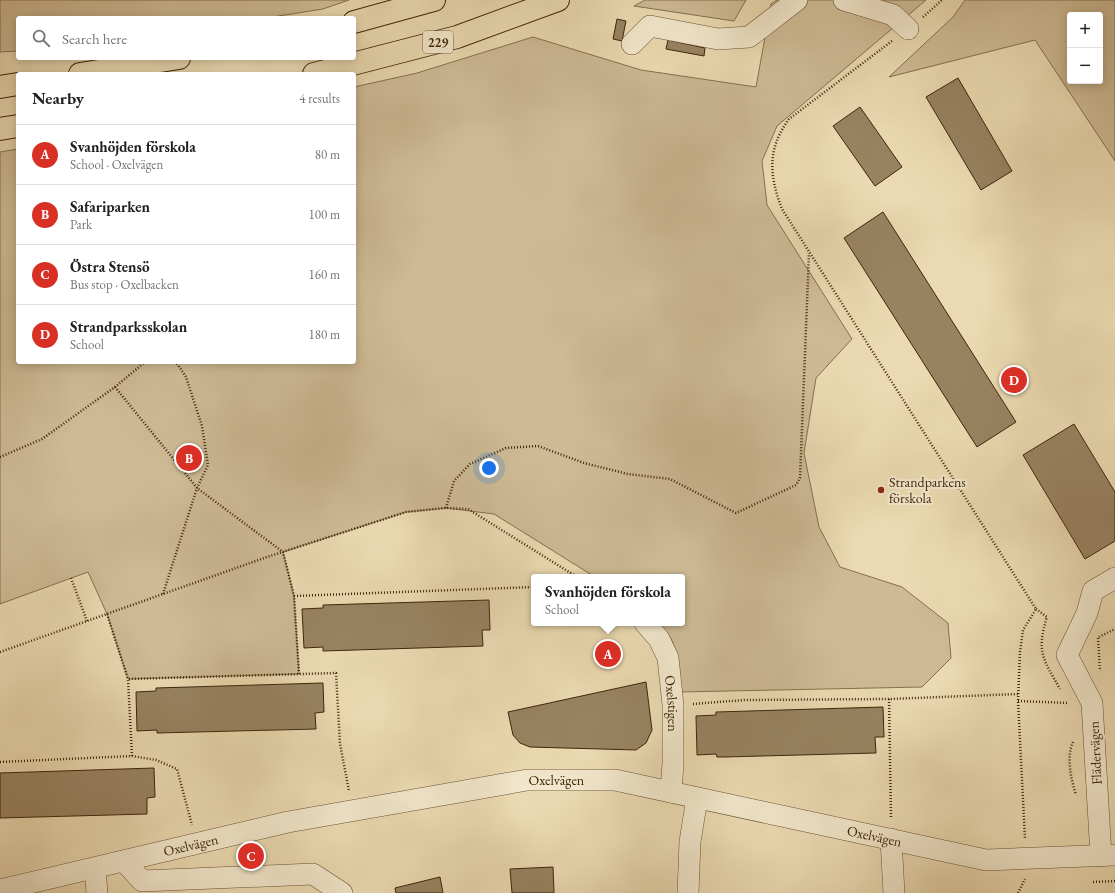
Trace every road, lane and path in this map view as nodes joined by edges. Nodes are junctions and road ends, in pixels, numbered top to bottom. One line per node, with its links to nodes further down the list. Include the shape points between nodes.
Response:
1 (434, 0): 6 (highway)
2 (558, 0): 11 (highway, 229, via 457,37)
3 (797, 0): 8 (street, via 748,37 718,39 650,26)
4 (844, 0): 7 (street, via 893,15)
5 (942, 0): 7 (path)
6 (356, 21)
7 (908, 29): 18 (path, via 790,119 782,129 772,157 775,193)
8 (632, 44)
9 (167, 60): 10 (highway)
10 (92, 72)
11 (322, 72)
12 (0, 78): 13 (highway)
13 (16, 79)
14 (16, 84): 15 (highway)
15 (0, 87)
16 (16, 126): 17 (highway)
17 (0, 129)
18 (809, 252): 24 (path, via 800,478 796,485 736,513 670,479 628,474 584,463 538,446 506,448 470,464 454,481); 32 (path)
19 (143, 364): 21 (path)
20 (177, 364): 23 (path, via 186,378 202,426 208,465)
21 (115, 387): 22 (path, via 42,439); 23 (path)
22 (0, 457)
23 (197, 488): 25 (path); 30 (path)
24 (446, 508): 25 (path, via 406,512); 26 (path, via 468,509)
25 (283, 552): 30 (path); 31 (path)
26 (572, 574)
27 (71, 578): 34 (path)
28 (1115, 578): 45 (street, Flädervägen, via 1093,591 1087,613 1067,655)
29 (531, 587): 31 (path)
30 (163, 594): 33 (path)
31 (294, 596): 37 (path)
32 (1036, 609): 39 (path, via 1047,617 1041,638 1043,659); 40 (path, via 1023,630)
33 (107, 614): 34 (path); 38 (path)
34 (87, 622): 36 (path)
35 (648, 626): 46 (street, Oxelstigen, via 659,639 668,658)
36 (0, 652)
37 (299, 674): 38 (path); 54 (path, via 336,673 340,744)
38 (128, 679): 49 (path)
39 (1060, 690)
40 (1018, 694): 42 (path); 43 (path)
41 (1064, 697): 44 (path)
42 (889, 699): 46 (path, via 744,700); 55 (path)
43 (1018, 701): 44 (path); 56 (path)
44 (1067, 703): 45 (path); 47 (path)
45 (1092, 703): 58 (street, Flädervägen)
46 (672, 705): 51 (street, Oxelstigen)
47 (1071, 709)
48 (1077, 735): 53 (path, via 1070,748 1071,780)
49 (132, 756): 50 (path); 57 (path, via 156,760 177,769)
50 (0, 762)
51 (671, 792): 52 (street, Oxelvägen); 54 (street, Oxelvägen, via 615,780 527,780)
52 (697, 798): 55 (street, Oxelvägen); 67 (street, via 690,842)
53 (1078, 802)
54 (353, 809): 57 (street, Oxelvägen)
55 (891, 839): 58 (street, Oxelvägen, via 986,860); 68 (street)
56 (1025, 840)
57 (197, 845): 59 (street, Oxelvägen)
58 (1108, 856)
59 (124, 861): 60 (street, Oxelvägen); 66 (street, via 142,881 314,874)
60 (95, 868): 64 (street, Oxelvägen); 65 (street)
61 (1026, 877): 69 (path)
62 (1115, 881): 63 (path)
63 (1093, 882)
64 (0, 890)
65 (97, 893)
66 (342, 893)
67 (688, 893)
68 (894, 893)
69 (1018, 893)

